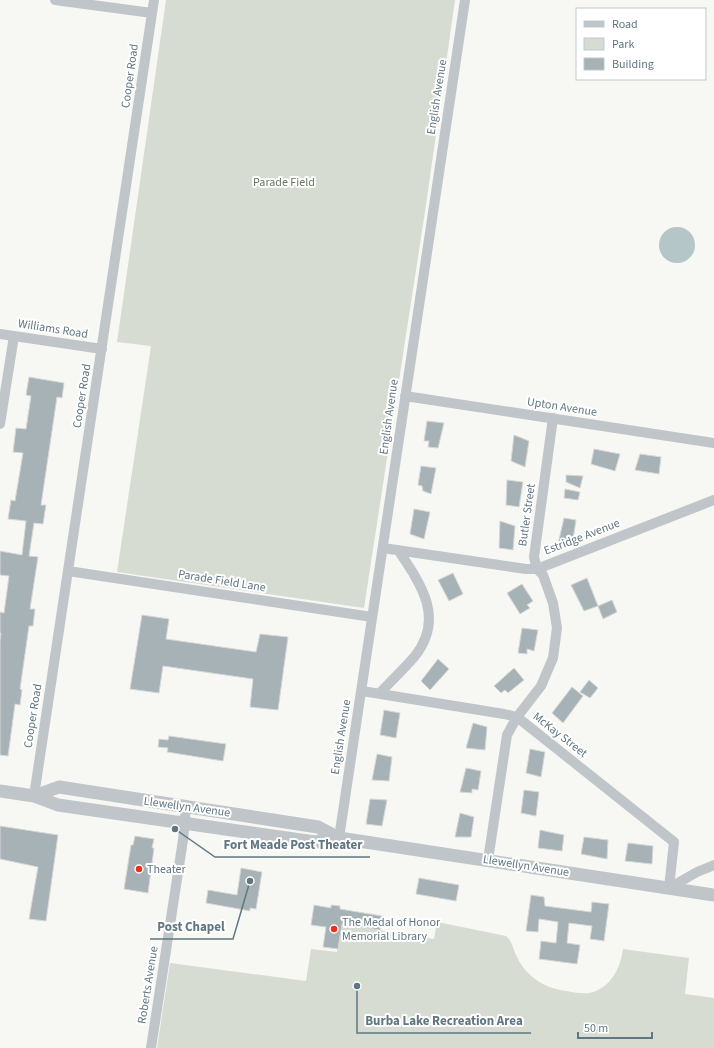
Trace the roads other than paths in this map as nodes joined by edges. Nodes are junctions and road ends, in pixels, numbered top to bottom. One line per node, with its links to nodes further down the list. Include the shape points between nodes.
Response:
1 (55, 0): 4 (street)
2 (154, 0): 4 (street, Cooper Road)
3 (465, 0): 8 (street, English Avenue)
4 (152, 13): 7 (street, Cooper Road)
5 (0, 334): 6 (street, Williams Road)
6 (14, 336): 7 (street, Williams Road); 10 (street)
7 (102, 349): 16 (street, Cooper Road)
8 (405, 396): 9 (street, Upton Avenue); 13 (street, English Avenue)
9 (553, 418): 11 (street, Upton Avenue); 15 (street, Butler Street, via 534,557)
10 (0, 424)
11 (714, 443)
12 (714, 500): 15 (street, Estridge Avenue)
13 (383, 548): 14 (street, Estridge Avenue); 17 (street, English Avenue)
14 (398, 550): 15 (street, Estridge Avenue, via 526,570); 19 (street, via 419,583 427,603 430,621 416,655)
15 (538, 568): 20 (street, Butler Street, via 553,603 555,643 541,686)
16 (68, 571): 17 (street, Parade Field Lane); 22 (street, Cooper Road)
17 (372, 616): 18 (street, English Avenue)
18 (362, 691): 19 (street, McKay Street); 25 (street, English Avenue)
19 (379, 694): 20 (street, McKay Street)
20 (517, 717): 26 (street, Butler Street, via 507,735); 28 (street, McKay Street, via 674,842)
21 (0, 791): 22 (street, Llewellyn Avenue)
22 (34, 796): 23 (street, Llewellyn Avenue, via 59,788); 24 (street, Llewellyn Avenue, via 58,805)
23 (186, 807): 24 (street, Roberts Avenue); 25 (street, Llewellyn Avenue, via 318,827)
24 (185, 822): 25 (street, Llewellyn Avenue, via 315,842); 30 (street, Roberts Avenue)
25 (339, 838): 26 (street, Llewellyn Avenue)
26 (488, 860): 28 (street, Llewellyn Avenue)
27 (714, 865): 28 (street)
28 (669, 888): 29 (street, Llewellyn Avenue)
29 (714, 895)
30 (152, 1048)

